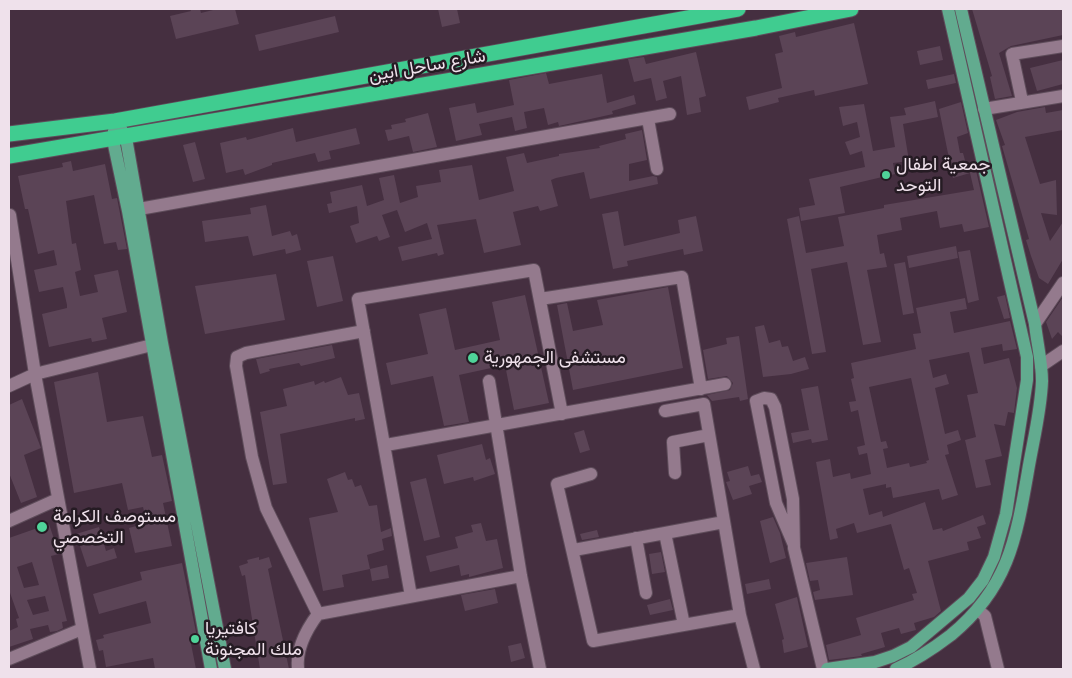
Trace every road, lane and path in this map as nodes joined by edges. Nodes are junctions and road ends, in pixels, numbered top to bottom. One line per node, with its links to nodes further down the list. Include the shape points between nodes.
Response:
1 (738, 9): 12 (highway, شارع ساحل ابين)
2 (851, 9): 14 (highway, شارع ساحل ابين)
3 (948, 9): 9 (main road)
4 (961, 9): 8 (main road)
5 (1063, 46): 7 (street, via 1012,54)
6 (1063, 96): 7 (street)
7 (1022, 102): 8 (street)
8 (984, 109): 9 (main road); 21 (main road)
9 (970, 113): 61 (main road, via 1027,357 1027,380 1006,514 994,557 970,598 910,647 893,656)
10 (670, 114): 11 (street)
11 (648, 119): 16 (street); 17 (street)
12 (116, 121): 13 (highway, شارع ساحل ابين); 14 (main road)
13 (9, 134)
14 (119, 139): 15 (highway, شارع ساحل ابين); 17 (main road)
15 (9, 156)
16 (656, 169)
17 (133, 210): 23 (main road)
18 (10, 216): 26 (street)
19 (1063, 283): 21 (street)
20 (540, 299): 22 (street, via 534,270 358,299); 30 (street, via 682,277); 32 (street)
21 (1035, 324): 25 (main road)
22 (364, 332): 35 (street); 49 (street, via 237,357 252,458 266,508)
23 (157, 344): 26 (street); 55 (main road); 56 (main road)
24 (1063, 351): 25 (street)
25 (1041, 366): 48 (main road, via 1041,394 1012,546 992,591)
26 (35, 374): 29 (street); 38 (street)
27 (489, 381): 33 (street)
28 (725, 384): 30 (street)
29 (9, 386)
30 (701, 389): 32 (street)
31 (665, 412): 34 (street, via 704,404)
32 (562, 414): 33 (street)
33 (496, 426): 35 (street); 45 (street)
34 (709, 435): 37 (street, via 673,442); 40 (street)
35 (386, 445): 47 (street)
36 (590, 474): 44 (street, via 557,484)
37 (675, 474)
38 (58, 499): 39 (street); 52 (street)
39 (9, 521)
40 (724, 522): 41 (street); 50 (street)
41 (665, 533): 42 (street); 51 (street)
42 (636, 538): 44 (street); 46 (street)
43 (794, 545): 43 (street, via 793,498 775,407 771,399 764,398 756,401 776,503); 60 (street)
44 (574, 550): 51 (street, via 593,641)
45 (521, 576): 47 (street); 58 (street)
46 (646, 593)
47 (411, 596): 49 (street)
48 (978, 610): 62 (main road, via 941,642); 63 (street, via 985,616)
49 (318, 614): 57 (street, via 308,627 297,661)
50 (740, 615): 51 (street); 59 (street)
51 (684, 625)
52 (82, 628): 53 (street); 54 (street)
53 (9, 659)
54 (90, 669)
55 (211, 669)
56 (224, 669)
57 (298, 669)
58 (540, 669)
59 (754, 669)
60 (823, 669)
61 (827, 669)
62 (896, 669)
63 (998, 669)

